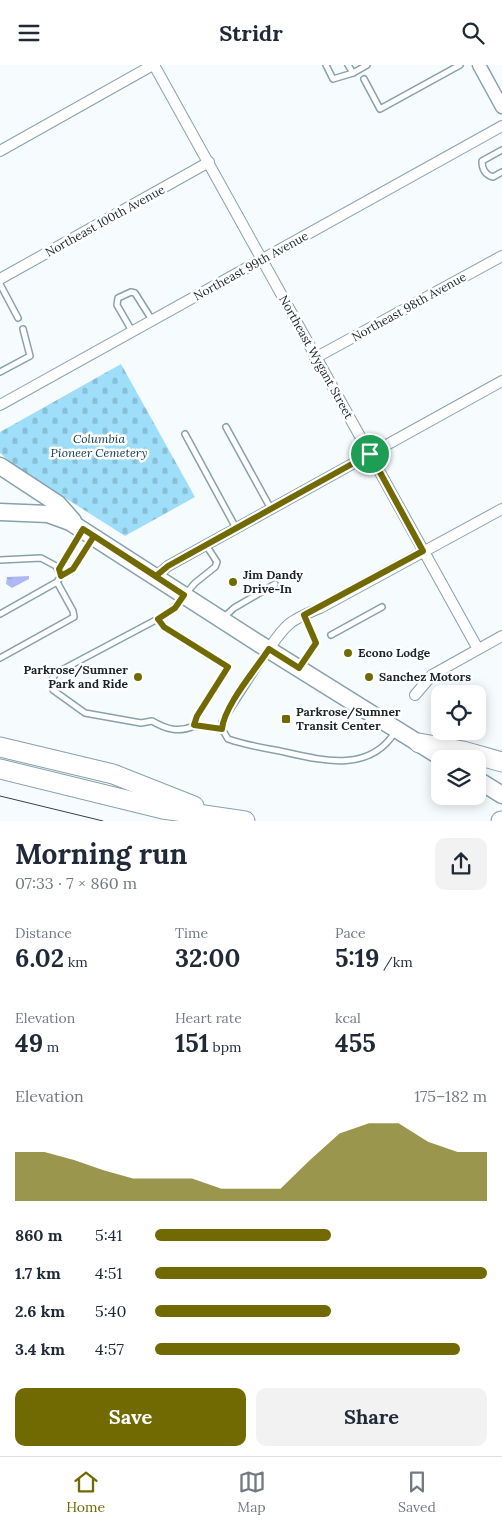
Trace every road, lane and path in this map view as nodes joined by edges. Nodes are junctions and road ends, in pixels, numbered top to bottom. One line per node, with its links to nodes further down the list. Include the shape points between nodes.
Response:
1 (154, 65): 12 (street); 13 (street, Northeast Wygant Street)
2 (326, 65): 7 (lane, via 333,79)
3 (348, 65): 7 (lane)
4 (367, 65): 7 (lane)
5 (460, 65): 8 (lane, via 380,109)
6 (479, 65): 9 (street)
7 (353, 73)
8 (364, 79)
9 (502, 107)
10 (502, 126): 16 (street, Northeast 99th Avenue)
11 (502, 150): 14 (lane, via 482,161 482,167 489,176)
12 (0, 151)
13 (209, 162): 16 (street, Northeast Wygant Street); 17 (street, Northeast 100th Avenue)
14 (502, 172)
15 (502, 256): 23 (street, Northeast 98th Avenue)
16 (261, 260): 20 (street, Northeast 99th Avenue); 23 (street, Northeast Wygant Street)
17 (0, 279)
18 (0, 284): 19 (lane)
19 (18, 318)
20 (152, 320): 22 (street, Northeast 99th Avenue); 22 (lane, via 136,293 118,298 117,305)
21 (23, 329): 24 (lane, via 30,356)
22 (132, 331): 26 (street, Northeast 99th Avenue)
23 (316, 358): 29 (street, Northeast Wygant Street)
24 (0, 372)
25 (502, 381): 29 (street)
26 (0, 405)
27 (226, 427): 31 (lane)
28 (185, 434): 34 (lane)
29 (370, 454): 31 (street); 37 (street, Northeast Wygant Street)
30 (0, 466): 35 (main road, via 58,504)
31 (271, 509): 34 (street)
32 (502, 509): 37 (street)
33 (0, 513): 35 (main road, via 48,514)
34 (236, 528): 36 (street)
35 (84, 530): 39 (lane); 40 (lane, via 73,569); 41 (main road)
36 (206, 545): 41 (street); 44 (lane, via 217,562 215,567)
37 (423, 551): 47 (street); 53 (street, Northeast Wygant Street)
38 (0, 560): 39 (lane, via 41,558)
39 (59, 569): 40 (lane)
40 (61, 576): 42 (lane)
41 (156, 576): 44 (main road)
42 (57, 582): 46 (lane); 54 (lane, via 74,611 74,617)
43 (275, 584): 49 (lane, via 234,608)
44 (184, 595): 48 (lane, via 175,608); 49 (main road)
45 (382, 607): 50 (lane)
46 (0, 614)
47 (304, 615): 52 (street, via 287,624); 55 (lane, via 319,642)
48 (158, 619): 57 (lane, via 164,627 228,667); 57 (lane, via 56,673 51,681 53,690 85,713 141,723 152,721 175,730)
49 (221, 620): 52 (main road)
50 (331, 635)
51 (502, 636): 53 (street)
52 (269, 649): 55 (main road); 58 (lane, via 233,703 222,722)
53 (478, 649): 56 (street, via 432,675)
54 (0, 658)
55 (299, 668): 59 (main road)
56 (415, 695)
57 (194, 725): 58 (lane)
58 (222, 729): 59 (lane, via 228,739 236,742 343,763 379,749)
59 (396, 729): 60 (main road)
60 (418, 743): 62 (main road); 63 (highway)
61 (0, 747): 67 (highway, via 114,774)
62 (431, 751)
63 (502, 762)
64 (0, 769): 67 (highway, via 163,809)
65 (486, 785): 66 (main road)
66 (502, 795)
67 (224, 818): 68 (highway)
68 (245, 821)

